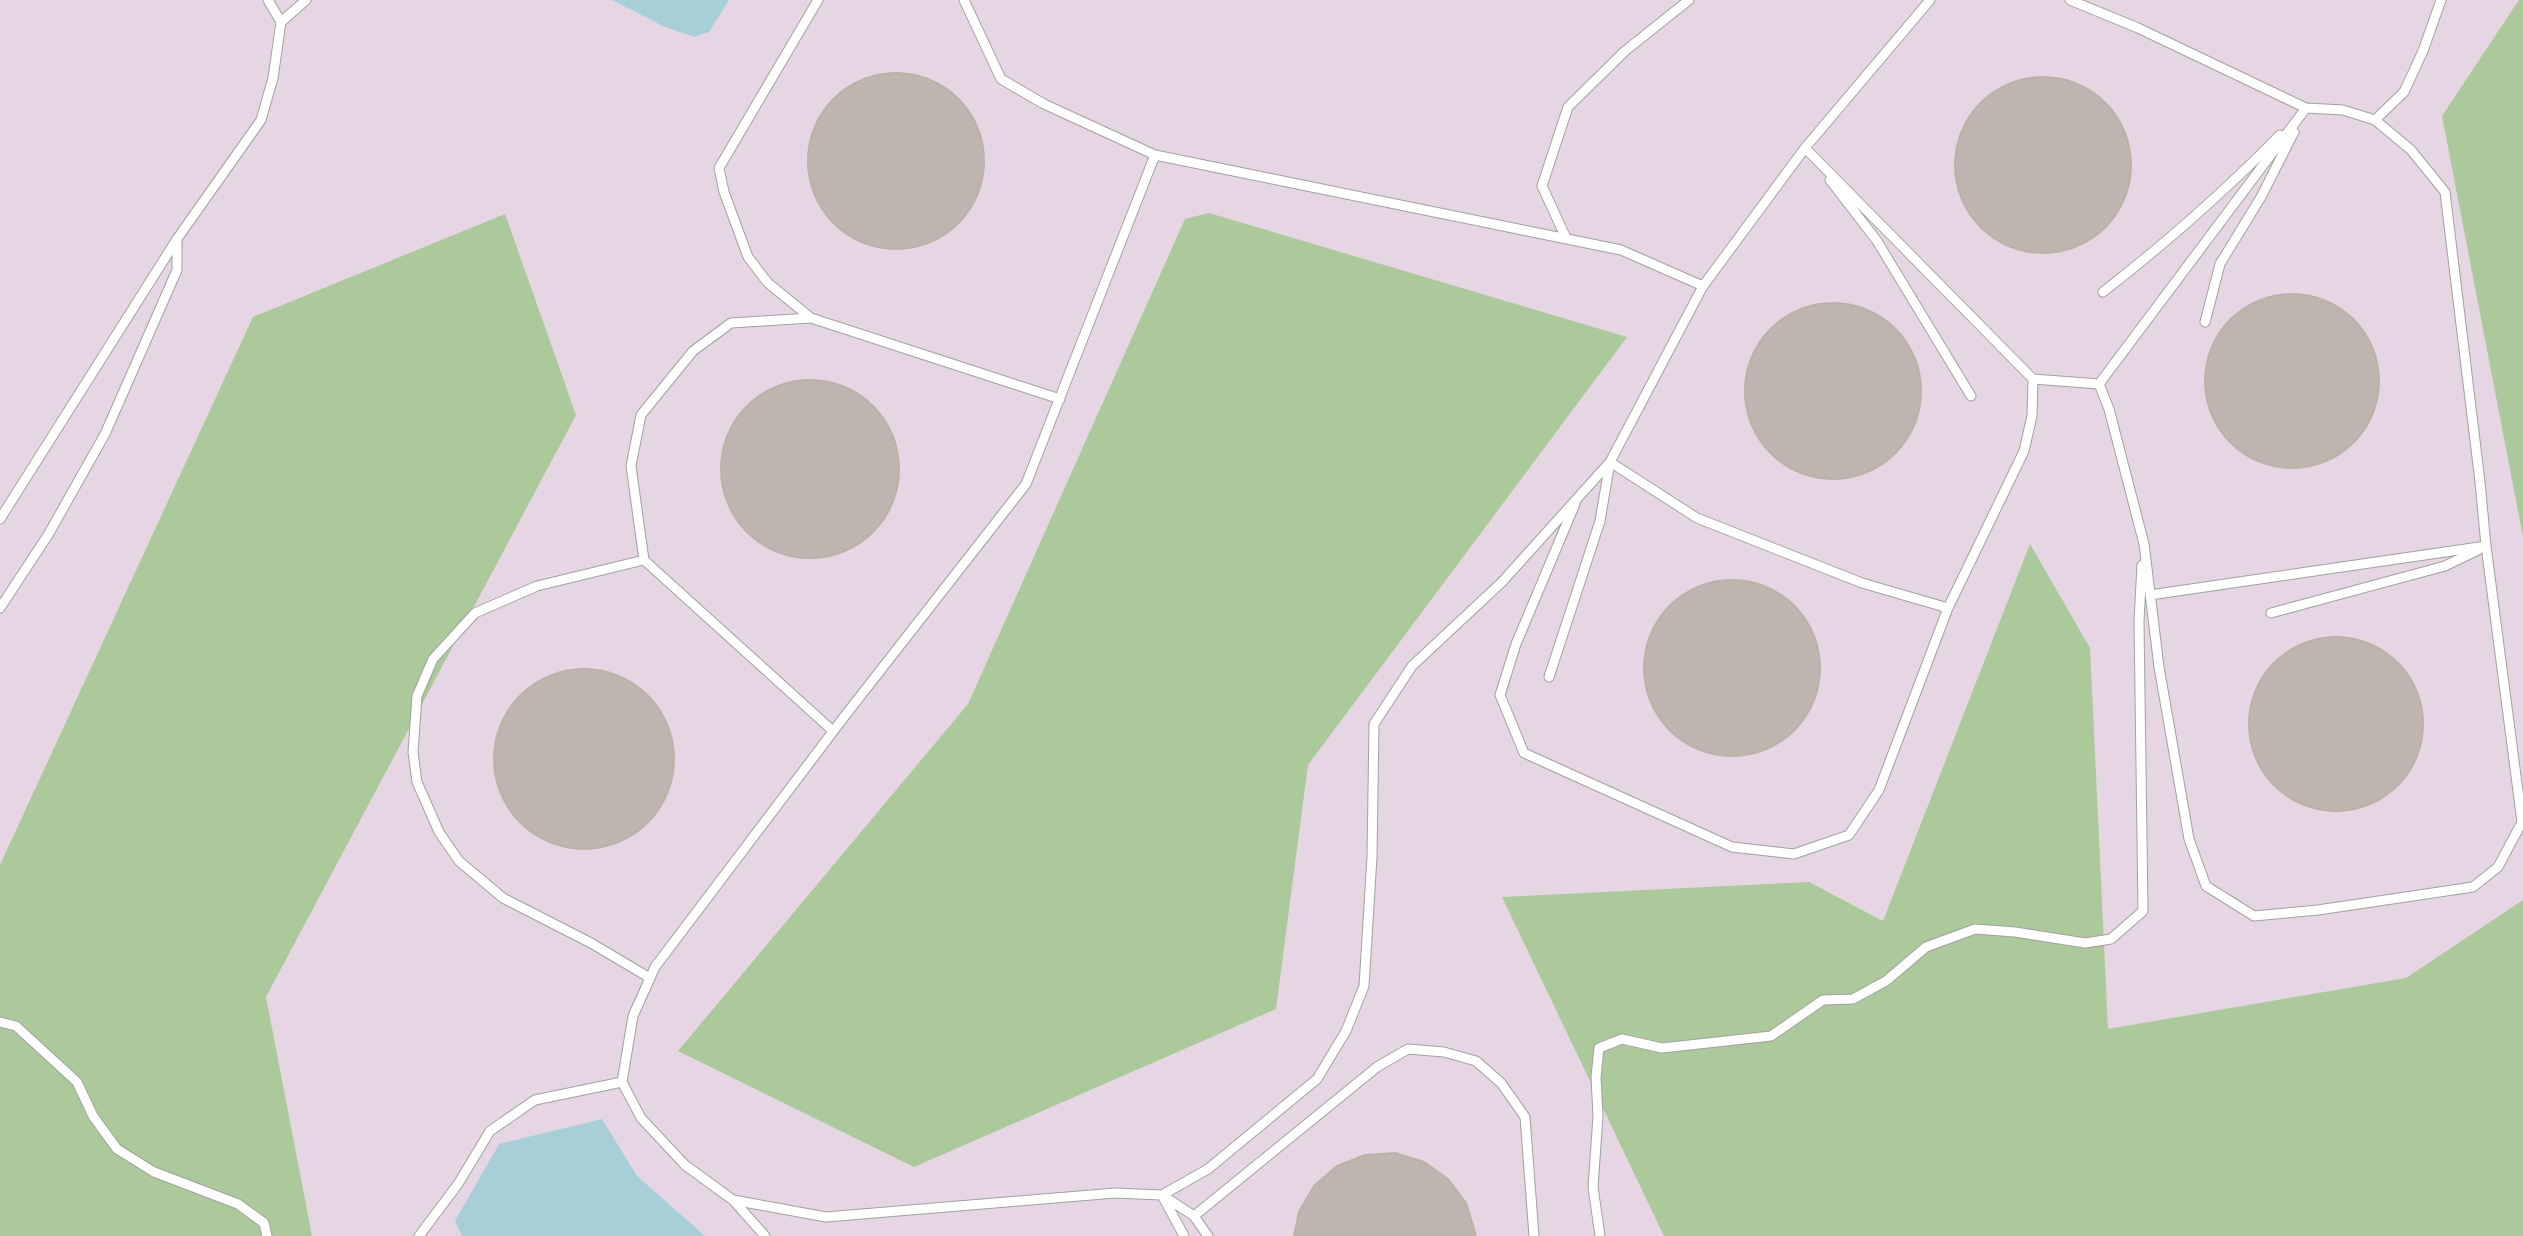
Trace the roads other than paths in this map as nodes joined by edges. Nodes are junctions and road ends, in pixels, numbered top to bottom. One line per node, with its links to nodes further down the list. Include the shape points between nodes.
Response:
1 (268, 0): 9 (lane)
2 (306, 0): 9 (lane)
3 (818, 0): 18 (lane, via 719,168 748,257 768,283)
4 (964, 0): 13 (lane, via 1001,79)
5 (1689, 0): 14 (lane, via 1625,51 1568,107 1542,186)
6 (1930, 0): 12 (lane)
7 (2070, 0): 10 (lane)
8 (2441, 0): 11 (lane, via 2404,92)
9 (281, 22): 15 (lane, via 261,120)
10 (2306, 108): 11 (lane, via 2343,110); 17 (lane, via 2228,188); 19 (lane, via 2261,197 2220,264); 21 (lane)
11 (2375, 120): 28 (lane, via 2412,150 2445,192)
12 (1805, 148): 16 (lane); 20 (lane); 22 (lane, via 1877,241)
13 (1154, 155): 14 (lane); 23 (lane)
14 (1566, 238): 16 (lane, via 1621,250)
15 (177, 239): 26 (lane); 31 (lane, via 177,270 105,434)
16 (1703, 286): 24 (lane)
17 (2103, 292)
18 (811, 317): 23 (lane); 29 (lane, via 731,323 693,351 642,415 631,466)
19 (2205, 322)
20 (2033, 379): 21 (lane); 32 (lane, via 2032,416 2024,451)
21 (2099, 384): 27 (lane)
22 (1971, 396)
23 (1060, 399): 35 (lane, via 1026,484)
24 (1610, 462): 25 (lane); 32 (lane, via 1697,518 1862,583); 34 (lane, via 1600,521)
25 (1578, 497): 32 (lane, via 1500,695 1524,753 1732,847 1794,854 1849,835 1879,790); 39 (lane, via 1502,582 1412,666 1374,724 1364,986 1346,1031 1317,1079 1208,1169)
26 (0, 519)
27 (2144, 544): 30 (lane); 48 (lane, via 2138,621 2143,911 2111,939 2085,943 1975,929 1926,947 1886,981 1853,999 1823,1000 1771,1036 1662,1048 1622,1039 1599,1048 1593,1187)
28 (2486, 546): 30 (lane); 30 (lane, via 2522,822 2498,867 2473,887 2318,910 2254,916 2206,886 2189,839); 33 (lane, via 2445,566)
29 (644, 560): 35 (lane); 36 (lane, via 537,586 475,613 433,659 417,696 413,752 417,782 439,832 459,861 503,898)
30 (2150, 595)
31 (0, 608)
32 (1948, 608)
33 (2271, 613)
34 (1549, 677)
35 (833, 731): 36 (lane)
36 (650, 978): 38 (lane, via 633,1016)
37 (0, 1022): 42 (lane, via 16,1026 77,1082 93,1116 117,1149 153,1172 238,1204 264,1223)
38 (622, 1082): 40 (lane, via 641,1118 685,1165); 43 (lane, via 535,1100 490,1131)
39 (1162, 1195): 40 (lane, via 1115,1193 826,1217); 41 (lane); 45 (lane)
40 (733, 1200): 44 (lane)
41 (1194, 1216): 46 (lane); 47 (lane, via 1377,1067 1408,1049 1476,1061 1501,1083 1525,1117)
42 (267, 1236)
43 (419, 1236)
44 (765, 1236)
45 (1184, 1236)
46 (1208, 1236)
47 (1534, 1236)
48 (1600, 1236)

